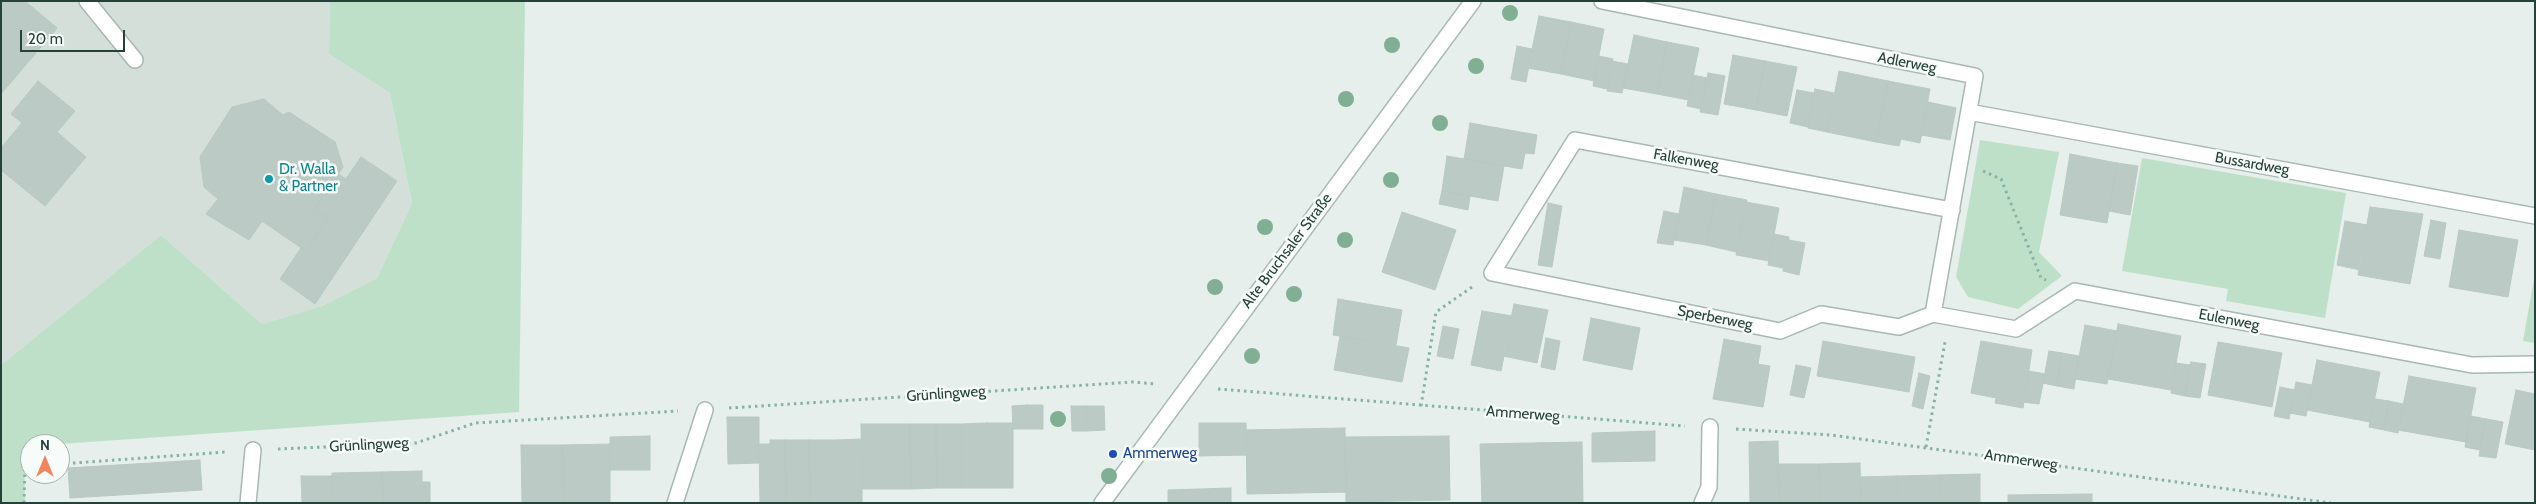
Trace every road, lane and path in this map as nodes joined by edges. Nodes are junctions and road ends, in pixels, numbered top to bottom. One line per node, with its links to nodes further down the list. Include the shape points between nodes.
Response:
1 (87, 1): 4 (street)
2 (1473, 1): 14 (street, Alte Bruchsaler Straße)
3 (1602, 1): 5 (street, Adlerweg, via 1975,76)
4 (135, 60)
5 (1969, 112): 6 (street, Adlerweg); 8 (street, Bussardweg)
6 (1960, 159): 7 (street, Adlerweg); 10 (path, via 2001,179 2040,278)
7 (1952, 210): 9 (street, Falkenweg, via 1575,140); 11 (street, Adlerweg)
8 (2535, 216)
9 (1492, 273): 11 (street, Sperberweg, via 1780,331 1821,314 1899,327); 15 (path, via 1436,312)
10 (2075, 291): 12 (street, via 2016,329); 13 (street, Eulenweg, via 2472,365)
11 (1933, 314): 12 (street)
12 (1949, 317): 18 (path)
13 (2535, 364)
14 (1186, 387): 15 (path, Ammerweg); 16 (path, Grünlingweg, via 1133,382); 25 (street, Alte Bruchsaler Straße)
15 (1421, 406): 17 (path, Ammerweg)
16 (705, 410): 19 (path, Grünlingweg, via 475,423 416,443); 24 (street)
17 (1710, 427): 18 (path, Ammerweg, via 1830,435); 26 (street, via 1709,487)
18 (1926, 447): 27 (path, Ammerweg)
19 (254, 450): 20 (path, Grünlingweg); 23 (street)
20 (70, 463)
21 (25, 484): 22 (path)
22 (24, 503)
23 (248, 503)
24 (675, 503)
25 (1102, 503)
26 (1702, 503)
27 (2331, 503)

